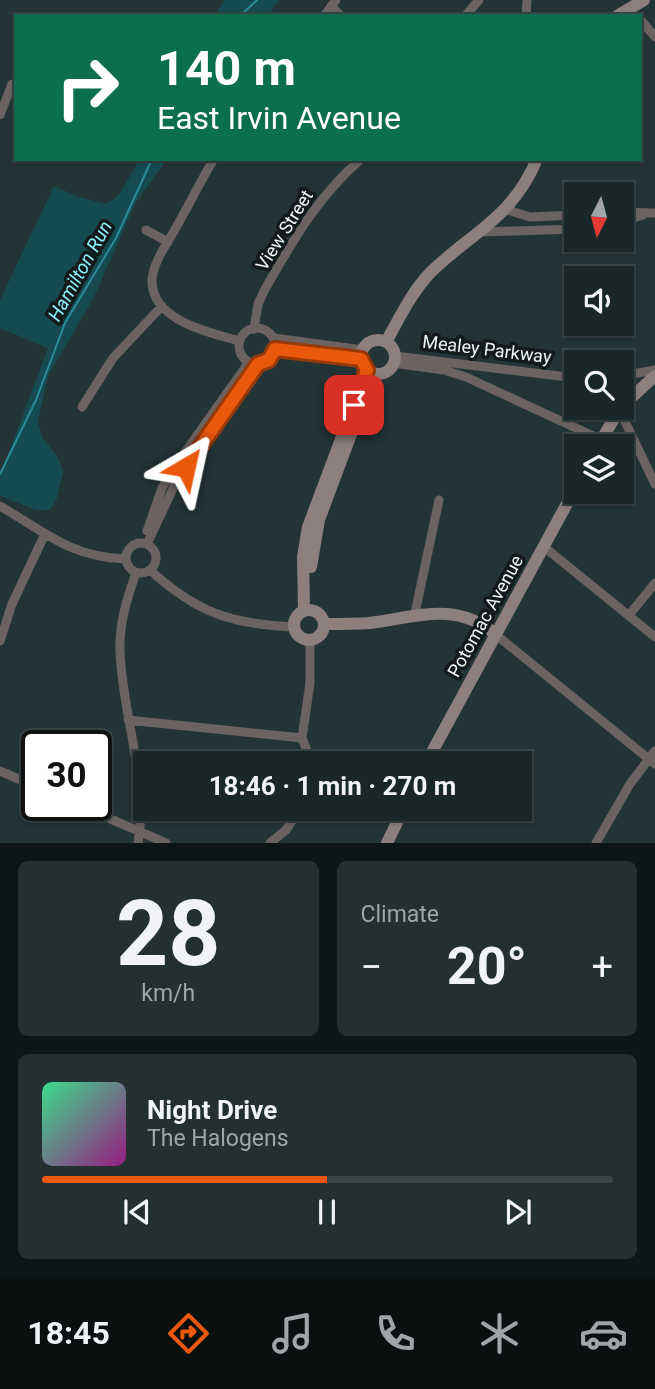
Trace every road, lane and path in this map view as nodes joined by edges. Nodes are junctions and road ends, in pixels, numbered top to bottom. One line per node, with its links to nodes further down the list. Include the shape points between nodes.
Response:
1 (479, 0): 3 (street)
2 (644, 0): 4 (street)
3 (467, 14)
4 (636, 14)
5 (642, 21): 6 (street)
6 (655, 37)
7 (12, 84): 8 (street)
8 (0, 115)
9 (213, 161): 20 (street)
10 (358, 161): 22 (street, View Street, via 310,213 264,291)
11 (536, 161): 12 (street)
12 (505, 209): 15 (street, via 530,217); 19 (street)
13 (634, 212): 14 (street)
14 (653, 213): 16 (street)
15 (564, 216)
16 (634, 218)
17 (146, 230): 20 (street)
18 (564, 230): 19 (street)
19 (482, 233): 24 (street, via 428,275)
20 (168, 242): 21 (street, via 152,281)
21 (162, 306): 23 (street, via 196,327); 34 (street, via 113,358)
22 (254, 329): 23 (street); 25 (street, via 265,330)
23 (240, 341): 27 (street, via 240,349)
24 (386, 342): 26 (street); 28 (street, via 373,341)
25 (274, 344): 27 (street, via 269,360); 28 (street)
26 (394, 360): 28 (street, via 385,372); 32 (street, Mealey Parkway); 36 (street, Mealey Parkway, via 466,377)
27 (253, 363): 42 (street, via 178,478)
28 (366, 363): 48 (street, via 308,527 303,557)
29 (655, 370): 30 (street)
30 (634, 374)
31 (655, 376): 33 (street)
32 (564, 377)
33 (634, 395)
34 (82, 407)
35 (626, 420): 37 (street)
36 (582, 434)
37 (655, 484)
38 (439, 500): 49 (street)
39 (566, 504): 43 (street, Potomac Avenue)
40 (0, 506): 41 (street)
41 (44, 536): 44 (street, via 86,554); 56 (street)
42 (145, 543): 44 (street, via 130,547); 45 (street, via 156,556)
43 (543, 546): 50 (street); 53 (street, Potomac Avenue)
44 (125, 559): 46 (street)
45 (150, 570): 46 (street); 52 (street, via 208,612 246,623)
46 (136, 573): 57 (street, via 122,620 120,649)
47 (655, 583): 50 (street)
48 (309, 610): 51 (street, via 323,617); 52 (street, via 298,613)
49 (415, 613): 51 (street, via 368,623); 53 (street, via 458,615)
50 (628, 615): 54 (street)
51 (325, 624): 55 (street, via 321,635)
52 (294, 627): 55 (street, via 299,637)
53 (495, 634): 60 (street, Potomac Avenue); 61 (street)
54 (655, 637)
55 (310, 640): 58 (street)
56 (0, 641)
57 (128, 720): 58 (street); 67 (street, via 139,783)
58 (302, 738): 59 (street)
59 (307, 751)
60 (432, 751)
61 (653, 758): 72 (street, via 625,793)
62 (0, 771): 63 (street)
63 (21, 780)
64 (112, 820): 67 (street)
65 (292, 821): 70 (street)
66 (398, 821): 71 (street)
67 (140, 832): 68 (street); 69 (street)
68 (138, 843)
69 (166, 843)
70 (270, 843)
71 (387, 843)
72 (596, 843)

